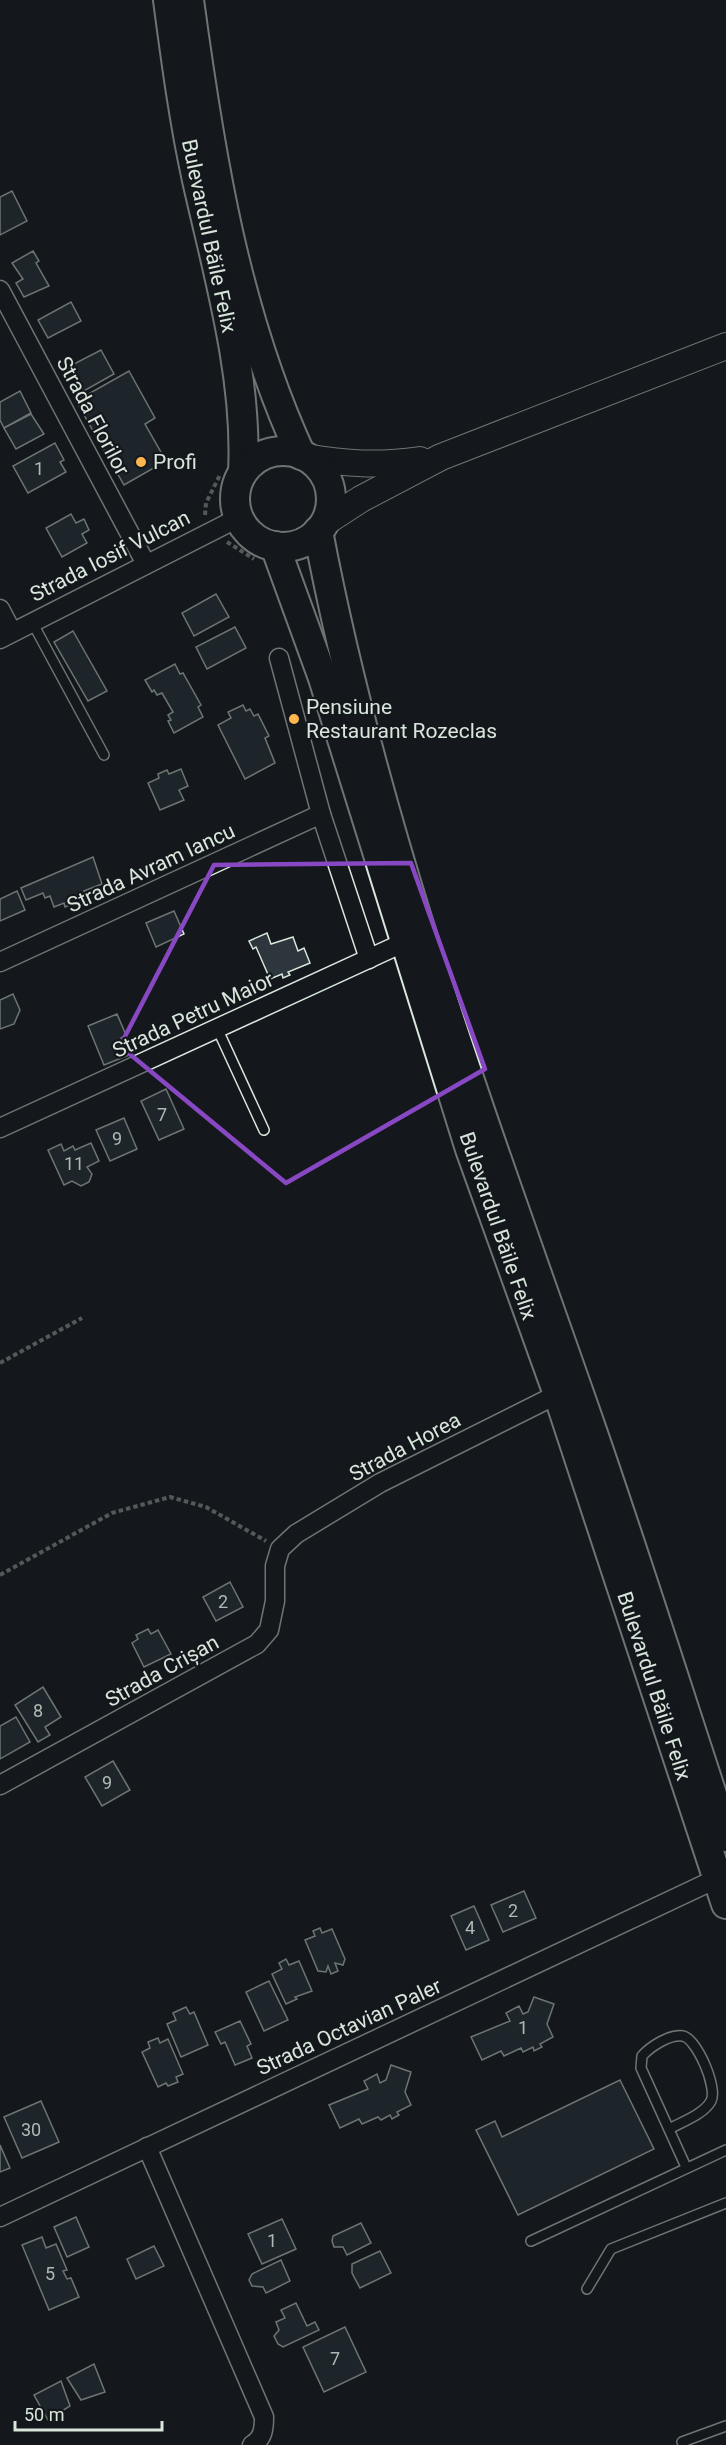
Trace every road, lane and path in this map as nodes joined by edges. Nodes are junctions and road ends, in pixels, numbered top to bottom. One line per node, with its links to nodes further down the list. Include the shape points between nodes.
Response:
1 (168, 0): 7 (main road, Bulevardul Băile Felix, via 187,131 238,377 244,424)
2 (189, 0): 5 (main road, Bulevardul Băile Felix, via 210,142 245,300 276,398)
3 (0, 290): 11 (street, Strada Florilor)
4 (726, 346): 6 (main road)
5 (303, 456): 6 (main road, via 347,465 387,465); 7 (main road, via 275,452 251,462); 9 (main road, via 318,466 329,484 330,508)
6 (441, 457): 9 (main road, via 400,477)
7 (243, 472): 8 (main road, via 235,495)
8 (238, 518): 10 (main road, via 254,537); 11 (street, Strada Iosif Vulcan)
9 (321, 527): 10 (main road, via 298,544); 30 (main road, Bulevardul Băile Felix, via 334,615 361,725 493,1154)
10 (275, 546): 18 (main road, Bulevardul Băile Felix, via 323,678)
11 (146, 564): 13 (street, Strada Iosif Vulcan)
12 (0, 609): 14 (street)
13 (32, 622): 14 (street, Strada Iosif Vulcan); 16 (lane)
14 (6, 636)
15 (279, 658): 17 (street)
16 (104, 755)
17 (321, 814): 19 (street); 20 (street, Strada Avram Iancu)
18 (405, 942): 19 (street, Strada Petru Maior); 26 (main road, Bulevardul Băile Felix, via 470,1149)
19 (369, 959): 21 (street, Strada Petru Maior)
20 (0, 962)
21 (217, 1028): 22 (street, Strada Petru Maior); 23 (lane)
22 (0, 1128)
23 (264, 1130)
24 (82, 1318): 25 (path)
25 (0, 1363)
26 (558, 1394): 27 (street, Strada Horea, via 380,1483 296,1534); 32 (main road, Bulevardul Băile Felix)
27 (280, 1549): 28 (path, via 206,1507 170,1497 111,1513); 29 (street, Strada Crișan, via 269,1630 257,1644)
28 (0, 1575)
29 (0, 1785)
30 (718, 1788): 31 (main road, Bulevardul Băile Felix)
31 (726, 1837)
32 (722, 1891): 34 (street, Strada Octavian Paler)
33 (669, 2129): 33 (lane, via 641,2068 642,2056 649,2048 684,2036 702,2057 713,2088 712,2099 705,2108); 36 (lane)
34 (147, 2147): 38 (street, Strada Octavian Paler); 42 (street, via 264,2418)
35 (726, 2150): 36 (lane)
36 (686, 2168): 39 (lane)
37 (726, 2203): 40 (lane, via 611,2249)
38 (0, 2217)
39 (531, 2241)
40 (587, 2289)
41 (726, 2426): 43 (lane, via 682,2442)
42 (258, 2438)
43 (684, 2445)

